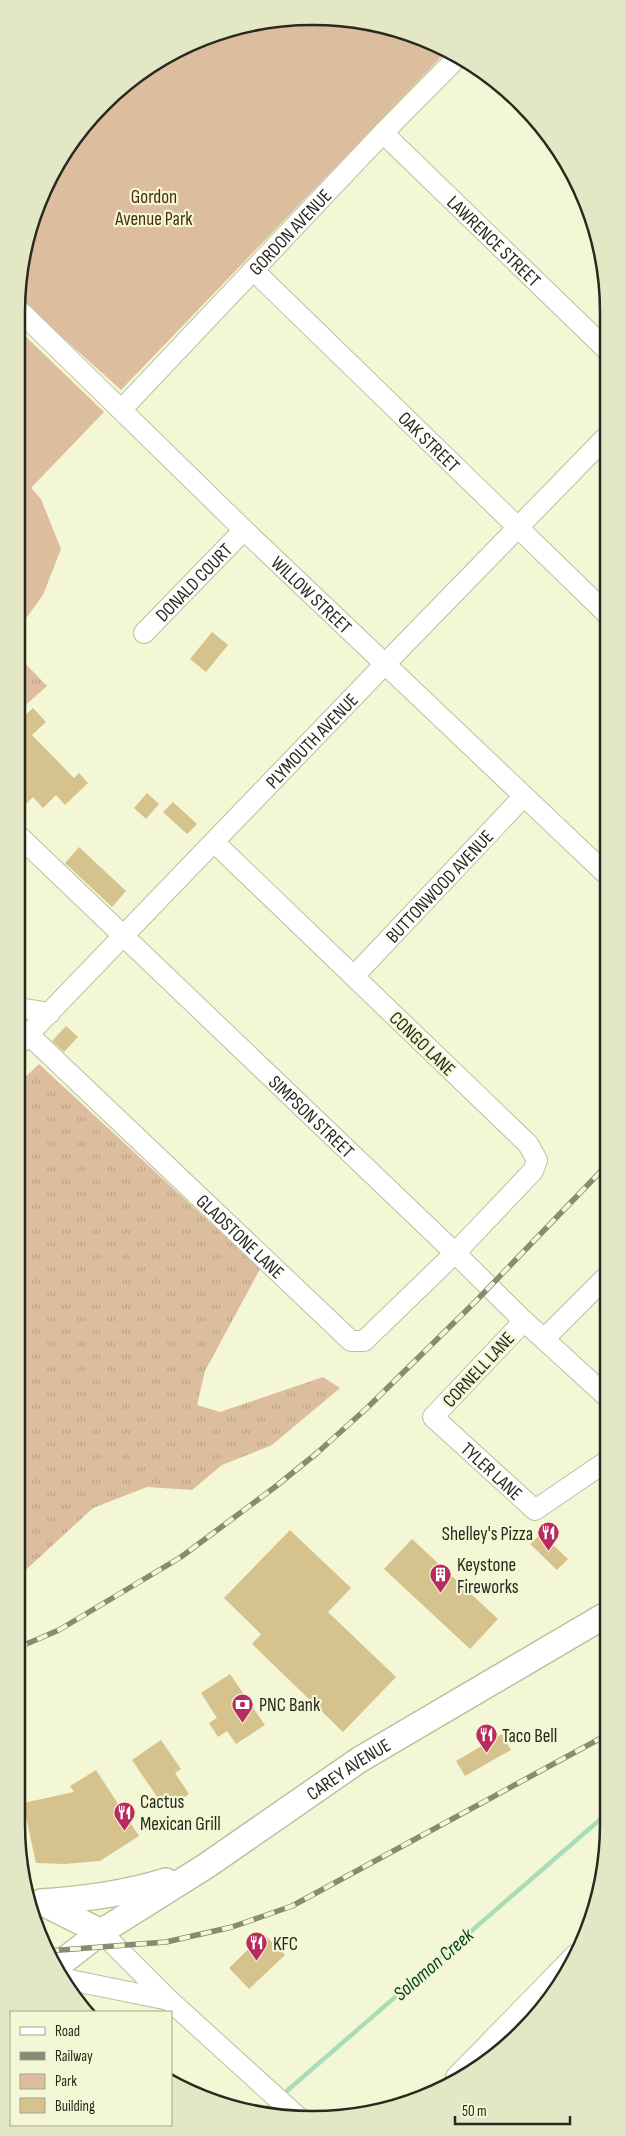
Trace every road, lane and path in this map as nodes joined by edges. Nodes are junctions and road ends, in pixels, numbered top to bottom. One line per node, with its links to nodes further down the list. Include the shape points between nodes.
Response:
1 (453, 63): 2 (street, GORDON AVENUE)
2 (383, 133): 3 (street, GORDON AVENUE); 5 (street, LAWRENCE STREET)
3 (252, 270): 6 (street, GORDON AVENUE); 8 (street, OAK STREET)
4 (25, 315): 6 (street, WILLOW STREET)
5 (600, 342)
6 (122, 409): 9 (street, WILLOW STREET)
7 (600, 443): 8 (street, PLYMOUTH AVENUE)
8 (518, 529): 10 (street, OAK STREET); 12 (street, PLYMOUTH AVENUE)
9 (244, 530): 11 (street, DONALD COURT); 12 (street, WILLOW STREET)
10 (600, 607)
11 (144, 634)
12 (385, 664): 13 (street, WILLOW STREET); 15 (street, PLYMOUTH AVENUE)
13 (524, 796): 16 (street, WILLOW STREET); 18 (street, BUTTONWOOD AVENUE)
14 (25, 842): 17 (street, SIMPSON STREET)
15 (214, 842): 17 (street, PLYMOUTH AVENUE); 18 (street, CONGO LANE)
16 (600, 868)
17 (124, 935): 20 (street, PLYMOUTH AVENUE); 23 (street, SIMPSON STREET)
18 (354, 976): 23 (street, CONGO LANE, via 528,1144 537,1160 533,1171)
19 (25, 1009): 20 (street)
20 (50, 1013): 21 (street, PLYMOUTH AVENUE)
21 (25, 1038)
22 (25, 1040): 23 (street, GLADSTONE LANE, via 351,1341 364,1342)
23 (455, 1252): 25 (street, SIMPSON STREET)
24 (600, 1283): 26 (street, CORNELL LANE)
25 (524, 1321): 26 (street, SIMPSON STREET); 28 (street, CORNELL LANE)
26 (544, 1339): 27 (street, SIMPSON STREET)
27 (600, 1390)
28 (433, 1417): 29 (street, TYLER LANE, via 535,1510)
29 (600, 1466)
30 (600, 1624): 31 (main road, CAREY AVENUE, via 359,1760)
31 (206, 1866): 32 (main road, via 143,1888 96,1898); 33 (main road, CAREY AVENUE)
32 (37, 1901): 33 (main road)
33 (101, 1932): 34 (main road, CAREY AVENUE); 37 (street)
34 (61, 1963)
35 (558, 1973): 38 (street)
36 (71, 1980): 37 (street)
37 (170, 2000): 39 (street)
38 (467, 2066)
39 (290, 2110)

